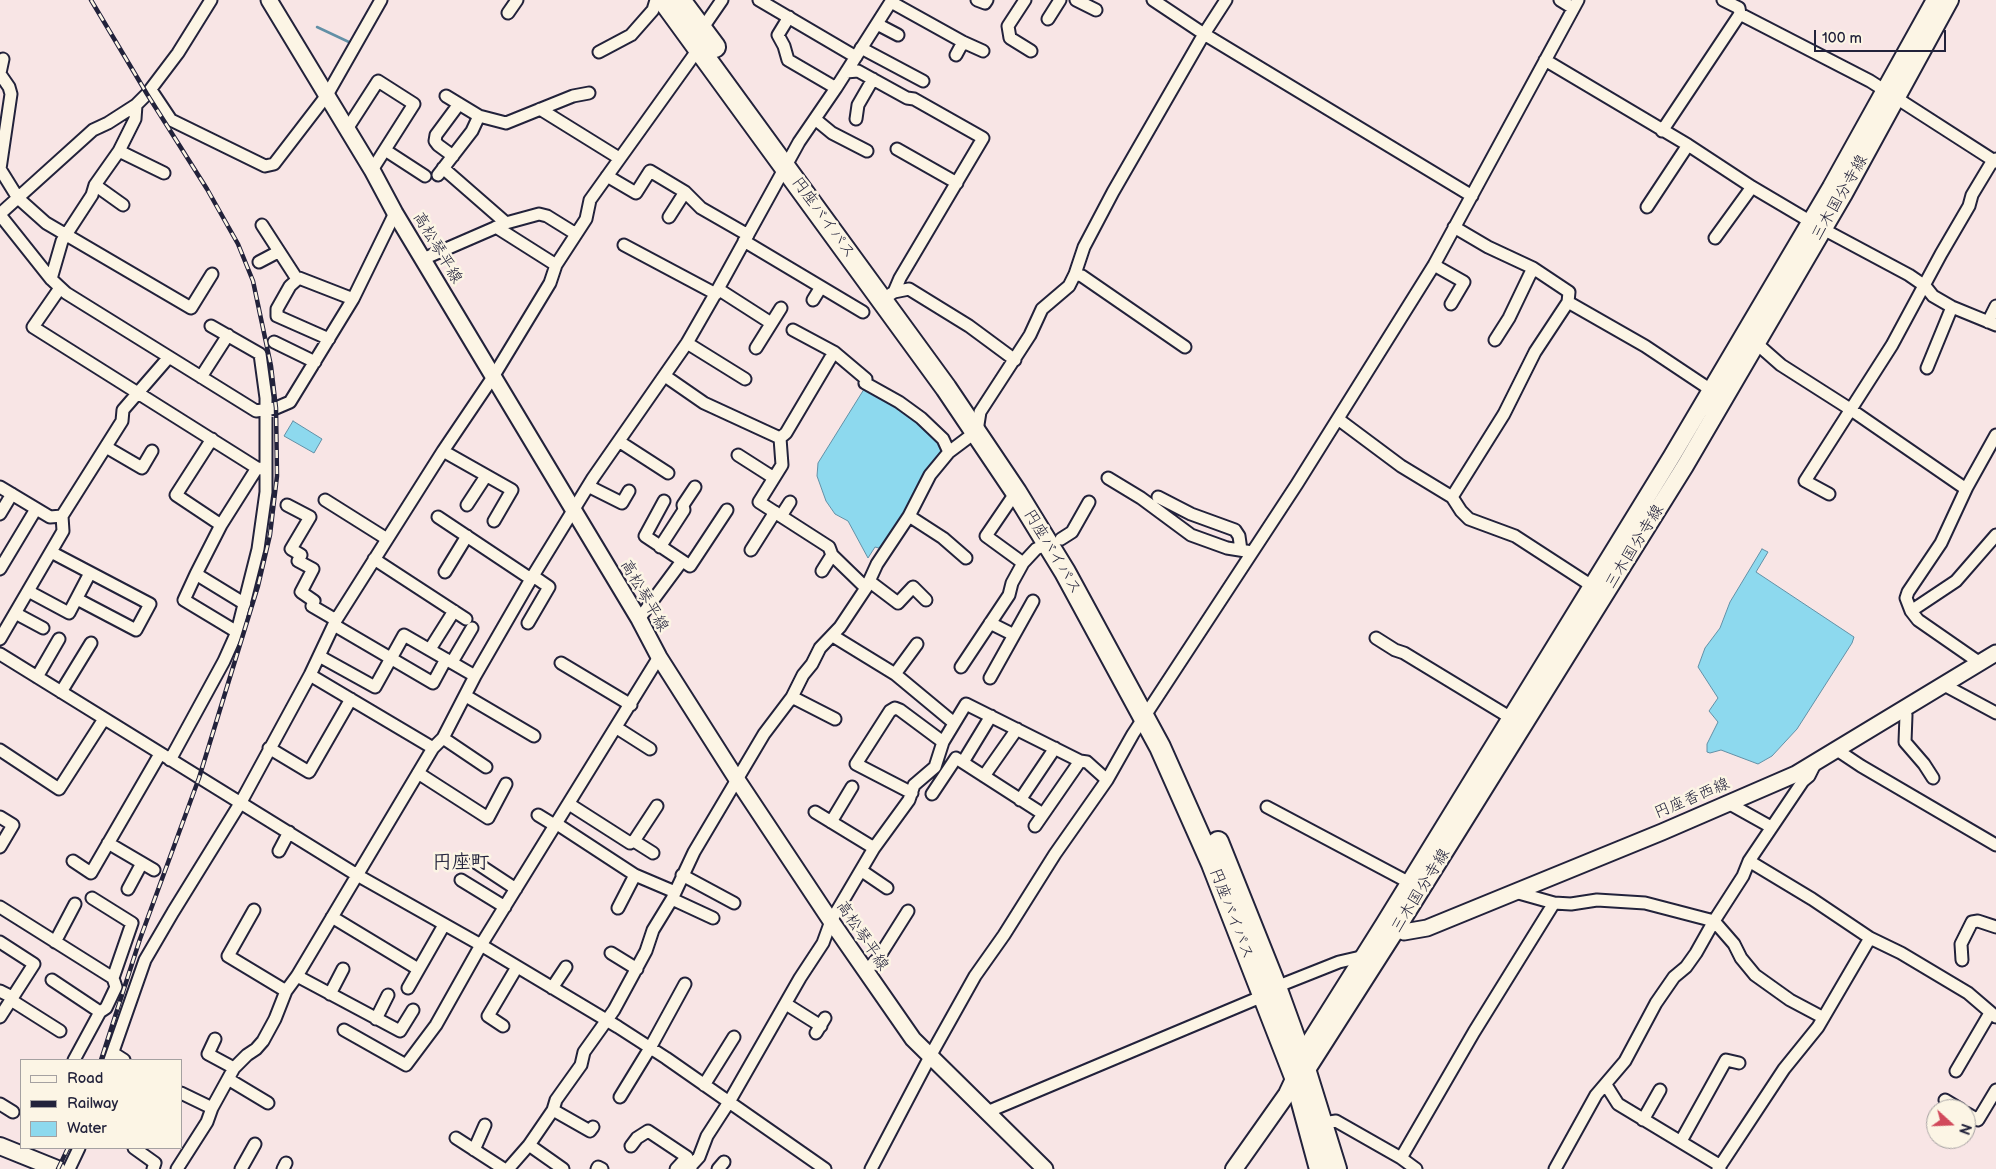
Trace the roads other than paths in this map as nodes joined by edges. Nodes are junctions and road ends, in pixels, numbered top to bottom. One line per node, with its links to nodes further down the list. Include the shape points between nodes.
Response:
1 (211, 0): 45 (street)
2 (269, 0): 48 (main road, 高松琴平線)
3 (381, 0): 48 (street)
4 (517, 0): 24 (street)
5 (656, 0): 35 (street, via 652,10 630,35)
6 (663, 0): 31 (highway, 円座バイパス)
7 (680, 0): 31 (highway, 円座バイパス)
8 (722, 0): 31 (street)
9 (759, 0): 26 (street)
10 (977, 0): 11 (street, via 984,4)
11 (987, 0)
12 (1025, 0): 34 (street, via 1008,26 1010,38)
13 (1060, 0): 27 (street)
14 (1076, 0): 23 (street)
15 (1153, 0): 29 (street)
16 (1226, 0): 29 (street)
17 (1560, 0): 22 (street)
18 (1723, 0): 25 (street, via 1739,8)
19 (1935, 0): 47 (main road, 三木国分寺線)
20 (1950, 0): 47 (main road, 三木国分寺線)
21 (892, 1): 28 (street); 32 (street)
22 (1575, 4): 39 (street)
23 (1096, 10)
24 (508, 13)
25 (1740, 14): 47 (street); 57 (street)
26 (790, 17): 36 (street); 44 (street, via 778,35 788,60)
27 (1048, 18)
28 (877, 24): 30 (street); 36 (street)
29 (1204, 34): 75 (street); 98 (street, via 1113,192 1084,247)
30 (898, 35)
31 (700, 39): 64 (street, via 645,126); 65 (highway, 円座バイパス)
32 (963, 42): 33 (street); 37 (street)
33 (983, 51)
34 (1030, 51)
35 (599, 52)
36 (859, 52): 40 (street); 43 (street)
37 (956, 54)
38 (4, 58): 41 (street)
39 (1545, 60): 57 (street); 75 (street)
40 (846, 72): 42 (street, via 858,71); 44 (street)
41 (0, 73): 76 (street, via 11,94 0,169)
42 (873, 79): 55 (street, via 858,104); 71 (street, via 907,98 914,98 983,138)
43 (923, 82)
44 (836, 88): 54 (street)
45 (151, 90): 48 (street, via 171,120 265,166 274,164 281,157); 51 (street)
46 (590, 93): 52 (street)
47 (1891, 94): 66 (street); 84 (main road, 三木国分寺線)
48 (326, 95): 56 (main road, 高松琴平線)
49 (446, 96): 50 (street)
50 (459, 104): 53 (street); 63 (street, via 435,141)
51 (136, 105): 61 (street, via 135,119); 76 (street, via 93,130)
52 (540, 109): 53 (street, via 506,123); 64 (street)
53 (479, 116): 63 (street)
54 (815, 119): 62 (street, via 832,133); 65 (street)
55 (856, 119)
56 (347, 128): 60 (street, via 378,81 414,104); 67 (main road, 高松琴平線)
57 (1662, 131): 58 (street)
58 (1688, 145): 73 (street); 78 (street)
59 (897, 149): 71 (street)
60 (384, 150): 67 (street); 69 (street)
61 (119, 151): 68 (street); 72 (street)
62 (867, 151)
63 (453, 156): 83 (street, via 441,172)
64 (620, 158): 70 (street)
65 (789, 159): 88 (street); 105 (highway, 円座バイパス)
66 (1995, 160): 101 (street, via 1972,195 1970,206)
67 (372, 170): 79 (main road, 高松琴平線)
68 (164, 173)
69 (425, 176)
70 (607, 176): 74 (street, via 636,193 650,170); 87 (street, via 590,200 586,219)
71 (957, 183): 105 (street)
72 (96, 185): 77 (street); 86 (street)
73 (1752, 187): 84 (street); 89 (street)
74 (685, 192): 81 (street); 88 (street, via 701,208)
75 (1472, 196): 85 (street)
76 (18, 198): 80 (street); 86 (street, via 46,223)
77 (123, 205)
78 (1647, 207)
79 (395, 213): 92 (main road, 高松琴平線); 106 (street)
80 (0, 215): 99 (street)
81 (669, 217)
82 (262, 225): 91 (street)
83 (501, 225): 87 (street, via 539,214); 92 (street); 94 (street)
84 (1817, 225): 101 (street); 123 (main road, 三木国分寺線); 135 (main road, 三木国分寺線)
85 (1454, 227): 95 (street); 96 (street)
86 (67, 233): 97 (street, via 191,308); 99 (street)
87 (576, 234): 94 (street)
88 (746, 238): 102 (street); 104 (street)
89 (1715, 238)
90 (624, 245): 104 (street)
91 (278, 252): 93 (street); 100 (street)
92 (423, 259): 133 (main road, 高松琴平線)
93 (259, 262)
94 (556, 265): 133 (street, via 550,283)
95 (1434, 265): 109 (street, via 1464,282); 139 (street)
96 (1533, 268): 108 (street, via 1569,292); 120 (street)
97 (212, 274)
98 (1075, 274): 124 (street); 128 (street, via 1069,286 1042,309)
99 (51, 279): 103 (street)
100 (297, 279): 106 (street); 119 (street, via 277,309 277,316)
101 (1925, 286): 111 (street, via 1933,296); 137 (street, via 1892,345)
102 (821, 287): 107 (street); 113 (street)
103 (60, 288): 127 (street); 136 (street, via 33,327)
104 (717, 292): 114 (street); 122 (street)
105 (888, 295): 128 (street, via 909,288); 140 (highway, 円座バイパス)
106 (353, 300): 119 (street)
107 (813, 300)
108 (1568, 302): 135 (street, via 1645,346); 164 (street, via 1535,352 1504,414)
109 (1451, 304)
110 (1996, 306): 115 (street)
111 (1952, 307): 115 (street); 130 (street)
112 (781, 308): 114 (street)
113 (863, 312)
114 (771, 323): 125 (street)
115 (1992, 324)
116 (211, 326): 118 (street)
117 (792, 330): 126 (street)
118 (228, 335): 132 (street); 138 (street, via 260,354)
119 (329, 339): 129 (street)
120 (1495, 340)
121 (274, 342): 129 (street)
122 (686, 343): 131 (street); 134 (street)
123 (1756, 343): 137 (street, via 1781,365); 329 (main road, 三木国分寺線, via 1685,466)
124 (1185, 347)
125 (756, 348)
126 (834, 352): 142 (street); 148 (street, via 865,382 921,418 943,439)
127 (170, 357): 132 (street); 136 (street)
128 (1015, 360): 140 (street)
129 (315, 362): 138 (street, via 290,402)
130 (1927, 368)
131 (665, 376): 142 (street, via 704,403); 144 (street)
132 (200, 377): 138 (street, via 256,411)
133 (493, 377): 147 (street); 172 (main road, 高松琴平線)
134 (746, 379)
135 (1711, 390): 201 (main road, 三木国分寺線)
136 (139, 392): 143 (street); 145 (street, via 123,410 122,421)
137 (1850, 409): 158 (street); 162 (street, via 1805,481)
138 (265, 411): 150 (street)
139 (1338, 419): 164 (street, via 1401,466); 187 (street)
140 (979, 422): 148 (street); 160 (highway, 円座バイパス); 184 (highway, 円座バイパス)
141 (1996, 435): 158 (street)
142 (780, 438): 153 (street, via 782,465)
143 (212, 439): 150 (street); 180 (street, via 176,494)
144 (620, 442): 151 (street); 155 (street)
145 (106, 446): 146 (street, via 142,468); 176 (street)
146 (152, 451)
147 (443, 451): 152 (street); 183 (street)
148 (950, 452): 177 (street, via 930,474)
149 (738, 455): 153 (street)
150 (262, 468): 180 (street); 206 (street, via 266,492)
151 (668, 473)
152 (486, 476): 170 (street); 179 (street, via 512,490)
153 (774, 478): 175 (street, via 759,502)
154 (1108, 478): 187 (street, via 1191,535 1226,548)
155 (588, 486): 159 (street, via 622,503); 172 (street)
156 (0, 487): 161 (street)
157 (695, 487): 185 (street)
158 (1966, 490): 208 (street, via 1941,543 1908,592 1906,598)
159 (629, 491)
160 (1016, 492): 184 (highway, 円座バイパス); 193 (street, via 986,536)
161 (12, 494): 171 (street); 174 (street)
162 (1829, 494)
163 (1158, 497): 187 (street, via 1191,514 1235,530)
164 (1452, 497): 201 (street, via 1469,519 1515,536)
165 (324, 500): 183 (street)
166 (664, 501): 185 (street, via 645,536)
167 (790, 502): 175 (street)
168 (1089, 502): 184 (street, via 1072,532)
169 (287, 505): 211 (street, via 310,517 290,549 301,555 298,561 313,570 301,592 314,601 312,606)
170 (467, 505)
171 (36, 509): 176 (street, via 50,518); 194 (street)
172 (573, 510): 199 (street); 210 (main road, 高松琴平線)
173 (727, 510): 192 (street, via 690,566)
174 (0, 514)
175 (778, 514): 186 (street); 189 (street, via 829,547)
176 (62, 516): 188 (street, via 63,532)
177 (909, 516): 190 (street); 200 (street)
178 (438, 517): 182 (street)
179 (494, 521)
180 (221, 525): 198 (street)
181 (1996, 535): 208 (street, via 1956,581)
182 (467, 536): 196 (street); 199 (street)
183 (386, 539): 191 (street)
184 (1054, 541): 193 (street, via 1036,549); 245 (highway, 円座バイパス, via 1065,572)
185 (660, 547): 192 (street)
186 (751, 550)
187 (1247, 551): 245 (street)
188 (51, 552): 197 (street); 202 (street)
189 (832, 555): 195 (street); 200 (street)
190 (966, 558)
191 (374, 559): 207 (street); 211 (street)
192 (682, 561): 210 (street)
193 (1023, 564): 213 (street, via 1009,595)
194 (0, 568)
195 (822, 571)
196 (445, 572)
197 (90, 573): 203 (street); 203 (street, via 150,604 136,630)
198 (196, 574): 206 (street); 215 (street, via 184,600)
199 (532, 578): 212 (street, via 549,587); 235 (street)
200 (867, 585): 204 (street, via 898,603 913,587); 217 (street)
201 (1592, 586): 248 (main road, 三木国分寺線)
202 (28, 591): 203 (street, via 69,613); 209 (street)
203 (77, 599)
204 (926, 600)
205 (1033, 601): 216 (street)
206 (245, 604): 215 (street)
207 (454, 611): 223 (street); 229 (street, via 469,624)
208 (1910, 611): 231 (street)
209 (15, 613): 214 (street); 219 (street)
210 (639, 619): 227 (main road, 高松琴平線)
211 (335, 622): 226 (street); 228 (street)
212 (528, 622)
213 (990, 623): 216 (street); 232 (street)
214 (43, 628)
215 (237, 632): 263 (street, via 224,661)
216 (1014, 635): 237 (street)
217 (833, 636): 233 (street); 241 (street, via 820,648)
218 (1376, 638): 248 (street)
219 (0, 639)
220 (59, 639): 236 (street)
221 (91, 643): 239 (street)
222 (917, 644): 233 (street)
223 (430, 649): 228 (street, via 404,635); 229 (street)
224 (1996, 653): 231 (main road, 円座香西線)
225 (0, 654): 236 (street)
226 (319, 656): 228 (street, via 375,686); 234 (street)
227 (659, 657): 243 (street); 270 (main road, 高松琴平線)
228 (391, 658): 229 (street, via 433,683)
229 (449, 660): 235 (street)
230 (561, 663): 243 (street)
231 (1980, 663): 238 (main road, 円座香西線)
232 (961, 667)
233 (895, 674): 251 (street)
234 (310, 675): 242 (street); 257 (street)
235 (475, 676): 240 (street)
236 (37, 677): 239 (street)
237 (990, 678)
238 (1944, 685): 244 (main road, 円座香西線); 246 (street)
239 (61, 692): 249 (street)
240 (466, 696): 254 (street); 255 (street)
241 (792, 697): 250 (street); 270 (street)
242 (351, 699): 257 (street, via 309,772); 258 (street)
243 (631, 705): 252 (street)
244 (1903, 710): 262 (main road, 円座香西線); 271 (street, via 1906,715 1905,742)
245 (1149, 711): 272 (street); 352 (highway, 円座バイパス, via 1160,747)
246 (1996, 713)
247 (991, 716): 251 (street, via 966,704); 253 (street); 266 (street)
248 (1512, 718): 309 (main road, 三木国分寺線)
249 (104, 719): 261 (street, via 59,789); 263 (street)
250 (835, 720)
251 (954, 723): 256 (street)
252 (617, 728): 259 (street); 280 (street)
253 (1017, 729): 260 (street); 269 (street)
254 (534, 736)
255 (443, 738): 258 (street); 267 (street)
256 (943, 742): 275 (street, via 935,767 914,785); 275 (street, via 895,708 856,764)
257 (269, 748): 278 (street)
258 (433, 748): 268 (street)
259 (650, 748)
260 (1055, 748): 265 (street); 277 (street)
261 (0, 750)
262 (1837, 750): 264 (main road, 円座香西線); 294 (street)
263 (165, 757): 278 (street); 293 (street)
264 (1818, 760): 279 (main road, 円座香西線, via 1796,774); 290 (street)
265 (1080, 761): 272 (street, via 1088,762); 284 (street)
266 (963, 762): 269 (street); 276 (street, via 956,758)
267 (486, 766)
268 (418, 773): 273 (street, via 488,818); 305 (street)
269 (984, 776): 277 (street)
270 (736, 778): 307 (street); 327 (main road, 高松琴平線)
271 (1932, 778)
272 (1107, 780): 372 (street, via 975,976)
273 (506, 784)
274 (852, 787): 287 (street)
275 (912, 792): 296 (street)
276 (932, 794)
277 (1020, 800): 284 (street)
278 (241, 802): 291 (street); 371 (street, via 145,960)
279 (1728, 803): 290 (street); 313 (main road, 円座香西線)
280 (569, 804): 288 (street); 292 (street, via 630,843)
281 (1267, 807): 309 (street)
282 (815, 812): 287 (street)
283 (657, 814): 292 (street)
284 (1043, 814): 289 (street)
285 (538, 815): 288 (street)
286 (0, 817): 295 (street, via 13,825)
287 (831, 822): 296 (street)
288 (556, 825): 306 (street); 312 (street)
289 (1035, 826)
290 (1771, 827): 300 (street)
291 (288, 832): 297 (street); 305 (street)
292 (634, 841): 298 (street)
293 (108, 843): 299 (street, via 91,873); 302 (street)
294 (1996, 845)
295 (0, 847)
296 (874, 848): 304 (street)
297 (279, 851)
298 (653, 853)
299 (73, 861)
300 (1749, 861): 326 (street); 331 (street)
301 (475, 862): 312 (street)
302 (142, 863): 303 (street); 311 (street)
303 (154, 870)
304 (862, 871): 310 (street); 327 (street)
305 (357, 874): 324 (street); 328 (street)
306 (635, 875): 314 (street); 321 (street)
307 (682, 875): 314 (street); 316 (street)
308 (460, 880): 320 (street)
309 (1410, 883): 329 (main road, 三木国分寺線)
310 (887, 888)
311 (128, 889)
312 (516, 889): 320 (street)
313 (1515, 892): 317 (street); 329 (main road, 円座香西線, via 1427,928 1404,932)
314 (673, 896): 325 (street); 340 (street, via 653,930)
315 (92, 898): 345 (street, via 132,924)
316 (734, 903)
317 (1554, 903): 326 (street, via 1596,900 1645,903); 406 (street)
318 (75, 904): 333 (street)
319 (0, 907): 333 (street)
320 (505, 907): 334 (street)
321 (618, 908)
322 (254, 910): 351 (street, via 228,956)
323 (908, 911): 343 (street, via 879,957)
324 (332, 917): 342 (street); 344 (street)
325 (713, 918)
326 (1714, 920): 361 (street, via 1755,975 1790,1000); 380 (street, via 1696,953 1656,1003 1631,1052)
327 (831, 921): 343 (main road, 高松琴平線); 356 (street, via 823,944)
328 (444, 925): 334 (street); 342 (street)
329 (1390, 927): 336 (main road, 三木国分寺線); 376 (main road, 三木国分寺線)
330 (1996, 927): 337 (street, via 1972,922 1961,944)
331 (1870, 938): 359 (street, via 1968,993); 361 (street)
332 (0, 942): 355 (street, via 34,964)
333 (55, 942): 345 (street)
334 (481, 945): 338 (street); 366 (street, via 436,1025 406,1065)
335 (611, 953): 340 (street)
336 (1365, 956): 352 (street, via 1339,962); 376 (main road, 三木国分寺線)
337 (1962, 960)
338 (517, 967): 349 (street); 364 (street, via 488,1016)
339 (566, 967): 349 (street)
340 (637, 968): 363 (street)
341 (343, 969): 353 (street)
342 (418, 969): 348 (street)
343 (865, 972): 372 (main road, 高松琴平線, via 902,1026)
344 (298, 976): 351 (street); 353 (street)
345 (113, 978): 358 (street, via 116,987 106,1008)
346 (52, 980): 358 (street)
347 (686, 984): 370 (street)
348 (408, 988)
349 (552, 988): 363 (street)
350 (0, 991): 355 (street)
351 (286, 991): 375 (street, via 263,1040)
352 (1270, 992): 376 (highway, 円座バイパス); 391 (street)
353 (330, 994): 362 (street)
354 (388, 995): 362 (street)
355 (11, 999): 360 (street); 367 (street)
356 (786, 1004): 365 (street); 385 (street)
357 (413, 1010): 362 (street, via 400,1031)
358 (100, 1012): 373 (street)
359 (1993, 1015): 377 (street)
360 (0, 1016)
361 (1822, 1017): 407 (street)
362 (376, 1018)
363 (605, 1020): 370 (street); 389 (street)
364 (503, 1026)
365 (820, 1026)
366 (344, 1030)
367 (60, 1031)
368 (734, 1037): 379 (street)
369 (215, 1039): 375 (street, via 208,1054)
370 (650, 1048): 379 (street); 384 (street)
371 (111, 1057)
372 (931, 1057): 391 (main road, 高松琴平線); 421 (street)
373 (75, 1059)
374 (1739, 1063): 398 (street, via 1726,1060)
375 (234, 1068): 378 (street)
376 (1301, 1068): 394 (highway, 円座バイパス); 423 (main road, 三木国分寺線, via 1287,1094); 424 (highway, 円座バイパス)
377 (1956, 1072)
378 (228, 1079): 386 (street); 388 (street)
379 (704, 1085): 385 (street)
380 (1606, 1085): 393 (street, via 1618,1104); 427 (street, via 1596,1095)
381 (1660, 1090): 393 (street)
382 (1996, 1090): 392 (street)
383 (182, 1093): 388 (street)
384 (620, 1097)
385 (729, 1102): 419 (street); 420 (street)
386 (268, 1103)
387 (0, 1104): 390 (street)
388 (212, 1108): 411 (street, via 207,1122)
389 (553, 1110): 396 (street, via 590,1131); 400 (street)
390 (13, 1112)
391 (987, 1112): 422 (main road, 高松琴平線)
392 (1976, 1119)
393 (1643, 1120): 398 (street)
394 (1323, 1123): 406 (street, via 1336,1121); 425 (highway, 円座バイパス)
395 (485, 1125): 405 (street)
396 (592, 1127)
397 (456, 1138): 405 (street)
398 (1681, 1142): 407 (street)
399 (255, 1144): 412 (street)
400 (529, 1145): 414 (street); 415 (street)
401 (631, 1146): 418 (street, via 648,1131 686,1157)
402 (12, 1147): 408 (main road)
403 (79, 1149): 409 (street)
404 (135, 1149): 410 (street, via 155,1163)
405 (474, 1150): 413 (street)
406 (1401, 1158): 426 (street)
407 (1719, 1168)
408 (56, 1169)
409 (69, 1169)
410 (153, 1169)
411 (177, 1169)
412 (241, 1169)
413 (504, 1169)
414 (508, 1169)
415 (563, 1169)
416 (597, 1169): 417 (street)
417 (602, 1169)
418 (676, 1169)
419 (691, 1169)
420 (825, 1169)
421 (871, 1169)
422 (1045, 1169)
423 (1234, 1169)
424 (1320, 1169)
425 (1336, 1169)
426 (1416, 1169)
427 (1555, 1169)

